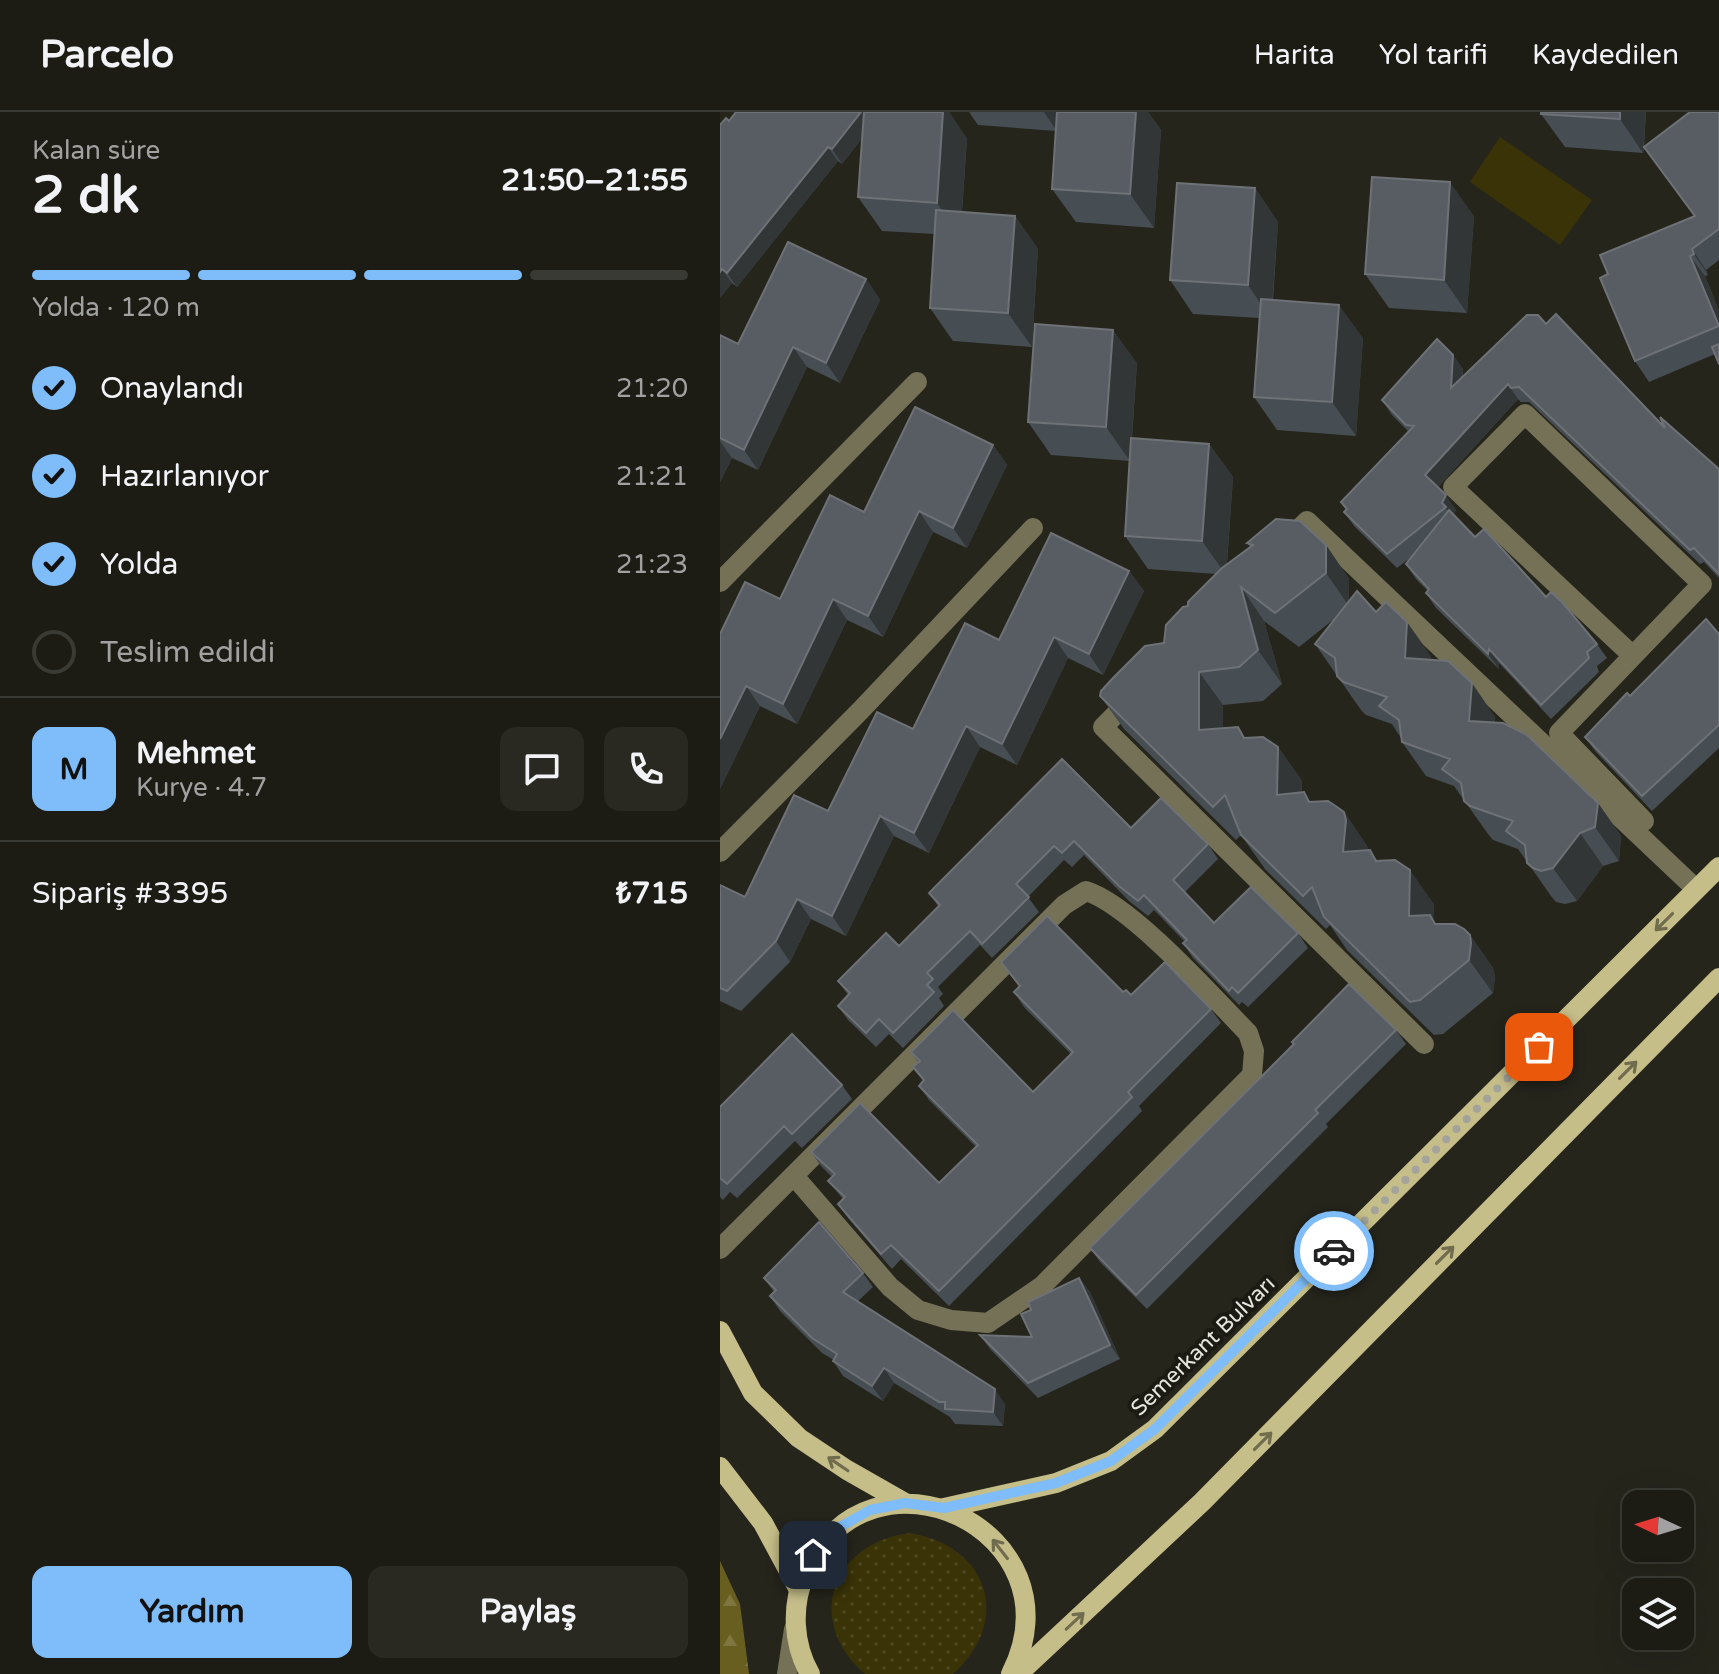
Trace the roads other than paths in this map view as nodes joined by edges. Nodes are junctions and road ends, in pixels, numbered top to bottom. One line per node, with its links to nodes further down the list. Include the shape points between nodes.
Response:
1 (917, 382): 4 (street)
2 (1033, 528): 7 (street)
3 (1275, 553): 9 (street, via 1307,521)
4 (720, 582)
5 (1633, 656): 5 (street, via 1702,584 1525,414 1453,487); 9 (street, via 1559,733)
6 (1146, 684): 11 (street, via 1103,727)
7 (720, 852)
8 (1719, 867): 9 (main road, Semerkant Bulvarı)
9 (1700, 886): 17 (main road, Semerkant Bulvarı, one-way to 17, via 1155,1429 1111,1461 1056,1483)
10 (1719, 978): 23 (main road, one-way to 10, via 1202,1502)
11 (1424, 1044)
12 (794, 1176): 12 (street, via 1064,905 1086,891 1102,896 1157,942 1248,1033 1254,1051 1252,1075 1042,1286 988,1323 918,1310 890,1287); 13 (street)
13 (720, 1249)
14 (720, 1331): 16 (main road, one-way to 14, via 799,1438 753,1393)
15 (720, 1467): 18 (main road, via 763,1523)
16 (905, 1503): 17 (main road); 18 (main road, via 870,1510 838,1528 813,1555)
17 (944, 1508): 22 (main road, one-way to 17, via 1026,1619 1020,1583 1003,1550 977,1524)
18 (798, 1588): 19 (main road)
19 (795, 1625): 20 (street); 21 (main road)
20 (787, 1674)
21 (810, 1674)
22 (1011, 1674)
23 (1018, 1674)

